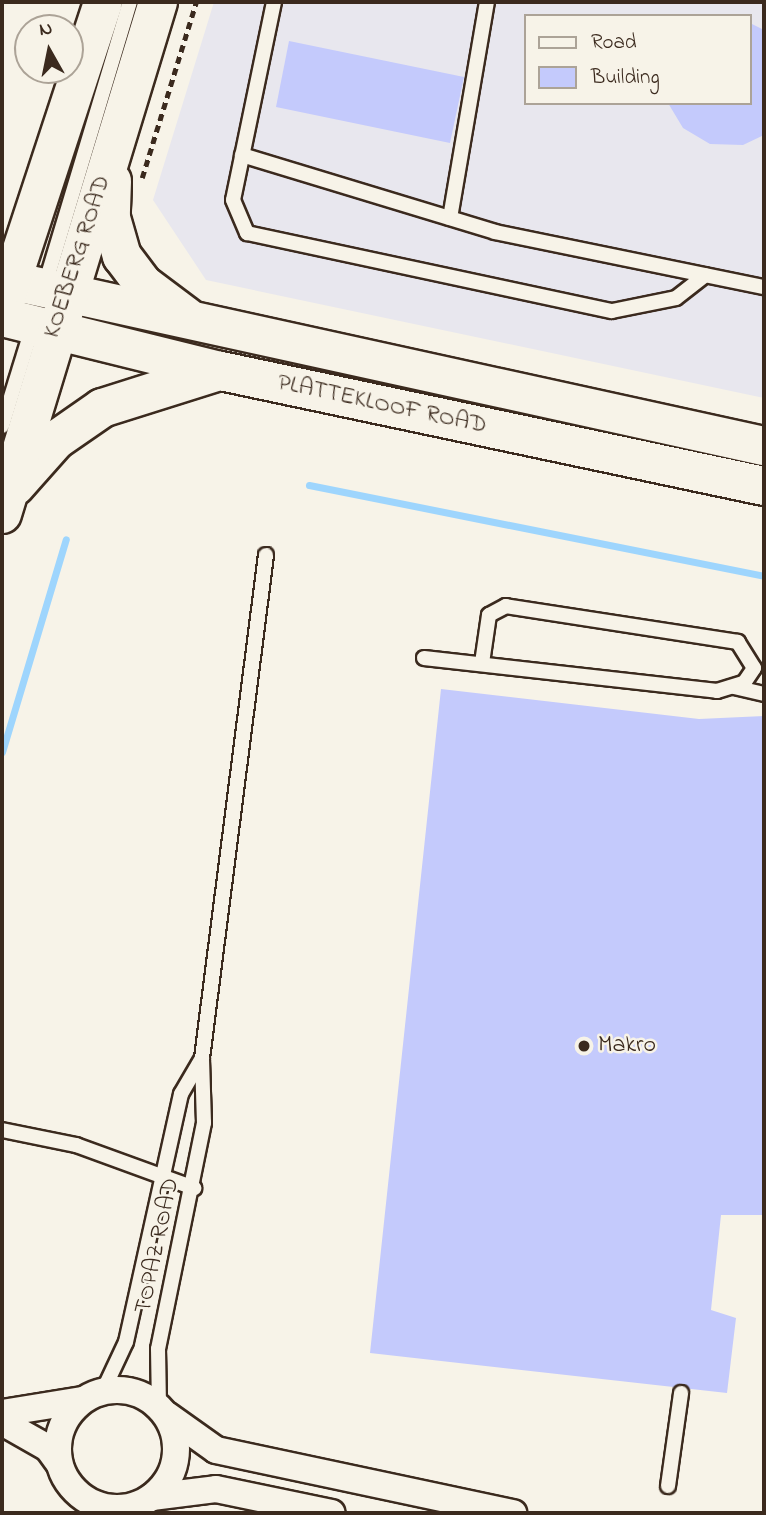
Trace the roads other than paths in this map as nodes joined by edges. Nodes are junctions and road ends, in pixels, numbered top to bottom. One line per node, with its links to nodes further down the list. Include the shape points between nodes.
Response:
1 (103, 2): 11 (main road, KOEBERG ROAD)
2 (130, 2): 11 (lane)
3 (158, 2): 6 (main road, KOEBERG ROAD)
4 (274, 2): 7 (lane)
5 (488, 2): 8 (lane)
6 (116, 136): 11 (main road, KOEBERG ROAD); 12 (main road, via 111,206 122,256 143,284)
7 (242, 155): 8 (lane); 9 (lane, via 234,208 239,224 260,240 612,312 676,298)
8 (450, 218): 9 (lane)
9 (705, 275): 10 (lane)
10 (764, 287)
11 (32, 307): 12 (main road, PLATTEKLOOF ROAD); 13 (main road, PLATTEKLOOF ROAD); 14 (lane); 17 (main road, KOEBERG ROAD)
12 (197, 324): 15 (main road, PLATTEKLOOF ROAD)
13 (221, 371): 16 (main road, PLATTEKLOOF ROAD); 17 (main road, via 143,391 92,414 56,440)
14 (2, 426)
15 (764, 446)
16 (764, 486)
17 (4, 505)
18 (266, 555): 23 (lane)
19 (424, 658): 20 (lane)
20 (482, 663): 21 (lane, via 646,685); 21 (lane, via 489,615 506,606 738,642 754,668)
21 (734, 687): 22 (lane)
22 (764, 694)
23 (202, 1058): 25 (lane, TOPAZ ROAD, via 181,1094); 26 (lane, TOPAZ ROAD, via 207,1094)
24 (2, 1130): 25 (lane, via 76,1145)
25 (161, 1177): 26 (lane); 28 (lane, TOPAZ ROAD, via 127,1342)
26 (194, 1188): 29 (lane, TOPAZ ROAD, via 158,1349)
27 (681, 1393): 33 (lane)
28 (92, 1395): 29 (street, via 133,1391); 30 (street); 32 (street, via 57,1439)
29 (163, 1410): 34 (street, via 176,1459); 36 (street, via 216,1450)
30 (2, 1413)
31 (2, 1422): 32 (street, via 36,1440)
32 (58, 1462): 34 (street, via 85,1500 131,1507)
33 (668, 1486)
34 (152, 1497): 35 (street, via 216,1489)
35 (332, 1513)
36 (513, 1513)

